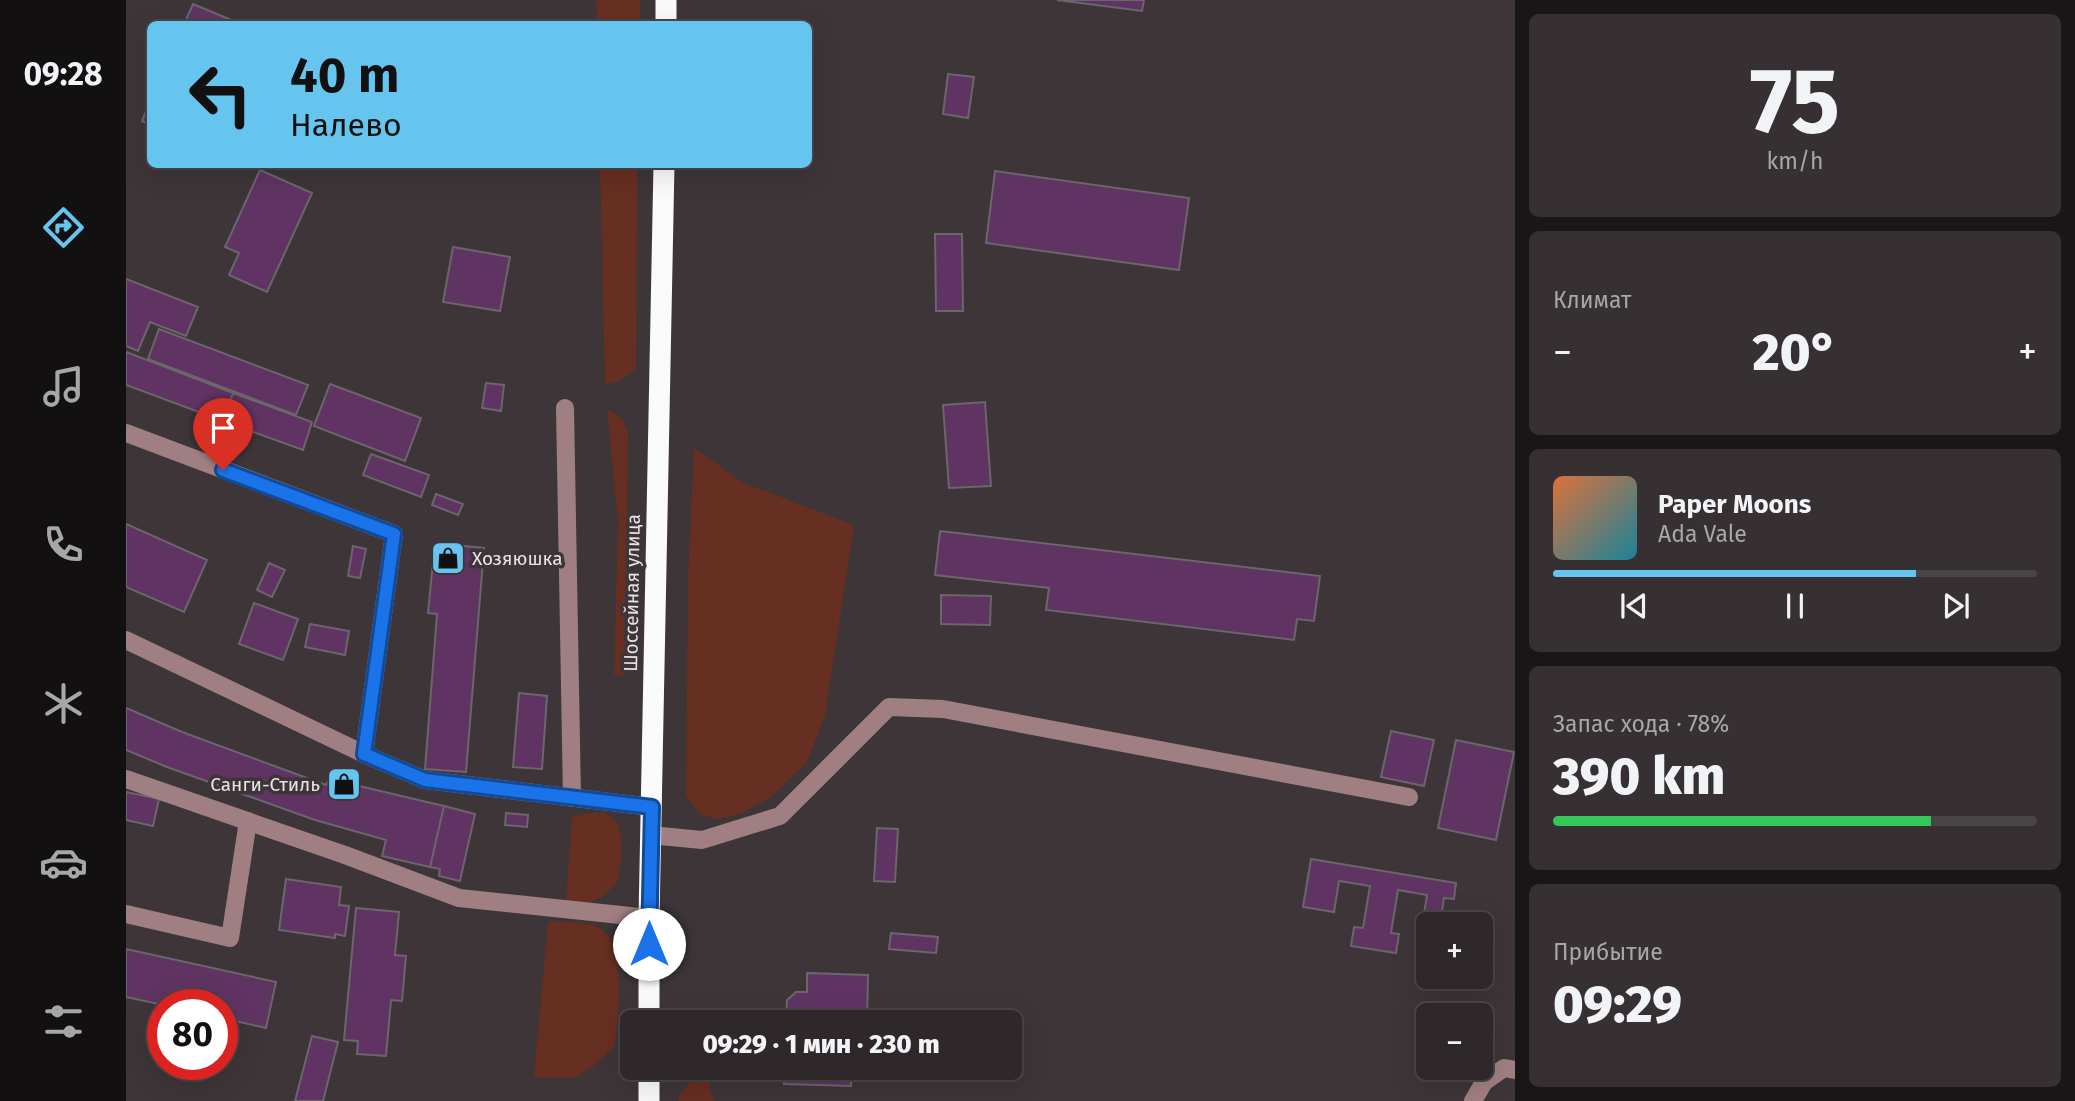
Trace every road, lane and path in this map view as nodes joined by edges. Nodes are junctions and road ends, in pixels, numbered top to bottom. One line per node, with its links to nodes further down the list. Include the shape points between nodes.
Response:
1 (666, 0): 2 (highway)
2 (666, 21)
3 (664, 168): 11 (highway, Шоссейная улица)
4 (565, 408): 10 (lane)
5 (126, 433): 7 (lane, via 394,534)
6 (126, 640): 7 (lane)
7 (364, 754): 10 (lane, via 425,780)
8 (126, 779): 12 (lane)
9 (1409, 797): 13 (lane, via 943,709 889,707 780,816 702,840)
10 (572, 798): 11 (lane)
11 (652, 807): 13 (highway, Шоссейная улица)
12 (247, 821): 14 (lane, via 230,938); 15 (lane, via 459,898)
13 (650, 835): 15 (highway, Шоссейная улица)
14 (126, 914)
15 (649, 918): 16 (highway, Шоссейная улица)
16 (649, 1010)
17 (1515, 1070): 20 (lane, via 1504,1068 1484,1082)
18 (649, 1080): 19 (highway)
19 (649, 1101)
20 (1473, 1101)

